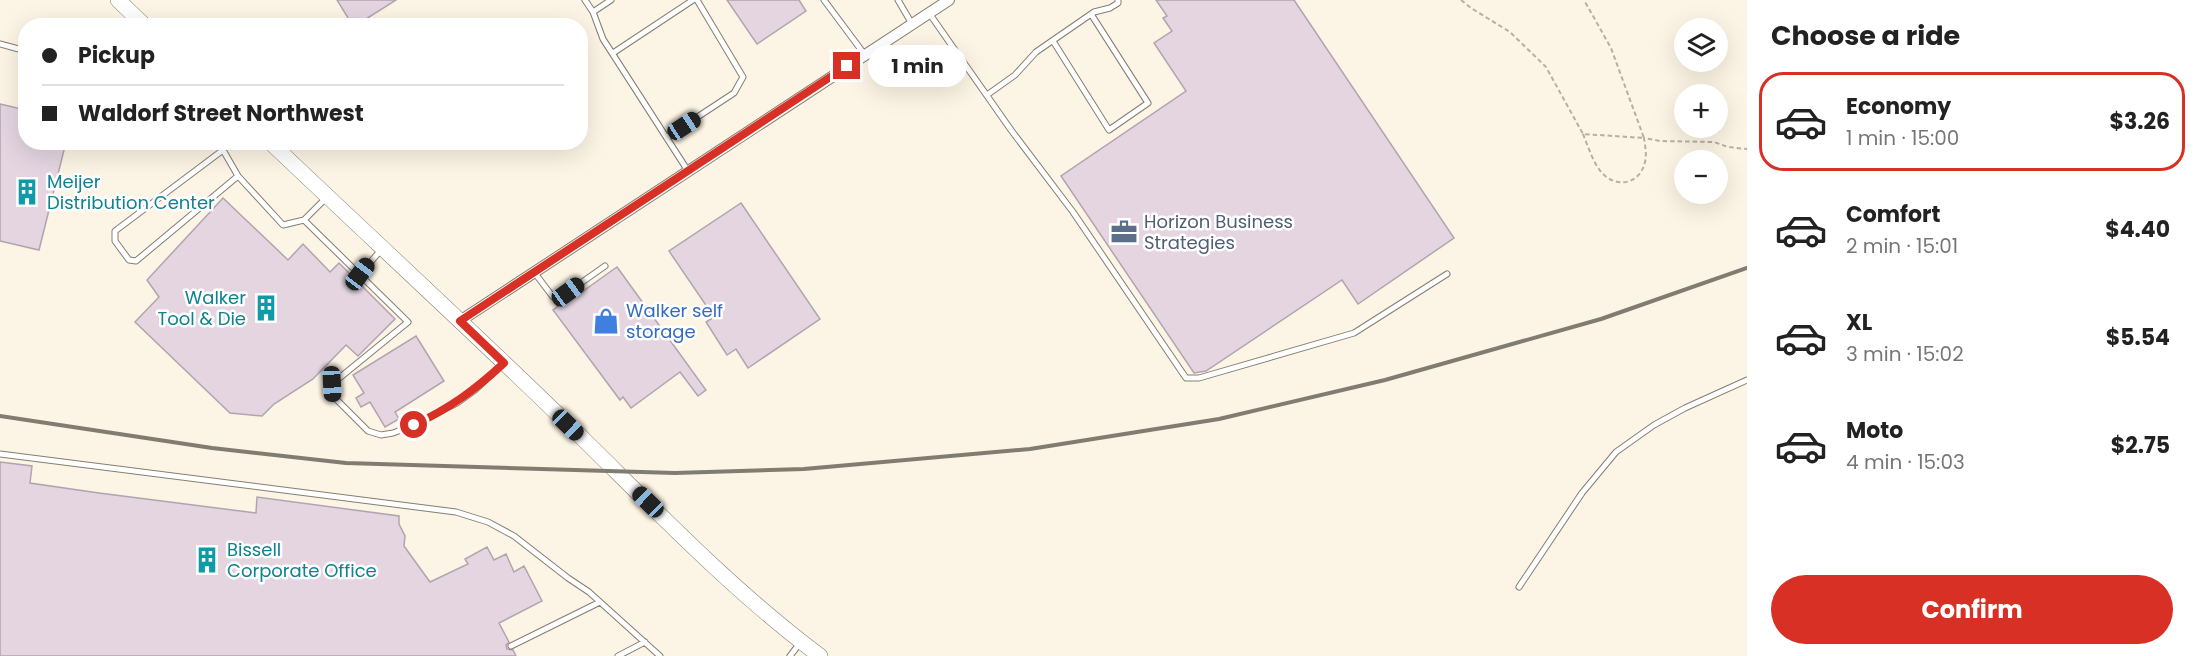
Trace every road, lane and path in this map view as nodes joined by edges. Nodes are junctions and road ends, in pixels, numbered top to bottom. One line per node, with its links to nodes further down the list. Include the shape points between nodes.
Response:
1 (118, 0): 14 (main road)
2 (585, 0): 11 (lane)
3 (611, 0): 11 (lane)
4 (695, 0): 19 (lane); 23 (lane, via 743,77 734,93)
5 (824, 0): 20 (lane)
6 (898, 0): 15 (lane)
7 (949, 0): 12 (street)
8 (1118, 0): 13 (lane, via 1110,8)
9 (1461, 0): 22 (path, via 1510,32 1546,67)
10 (1584, 0): 24 (path, via 1611,48)
11 (593, 12): 19 (lane)
12 (929, 13): 15 (street); 21 (lane)
13 (1091, 14): 16 (lane); 16 (lane, via 1148,103 1109,130)
14 (137, 18)
15 (912, 24): 20 (street)
16 (1053, 41): 21 (lane)
17 (0, 45): 18 (lane)
18 (18, 49)
19 (613, 53): 23 (lane)
20 (865, 55): 28 (street)
21 (987, 95): 36 (lane, via 1073,212 1186,378 1198,378 1354,333)
22 (1583, 134): 24 (path); 24 (path, via 1601,171 1621,184 1630,182 1642,170)
23 (667, 137): 28 (lane)
24 (1644, 138): 25 (path, via 1714,142)
25 (1747, 149)
26 (223, 150): 29 (lane); 29 (lane, via 115,231 116,241 129,260 136,261)
27 (279, 150): 30 (main road)
28 (688, 171): 34 (street)
29 (238, 176): 31 (lane, via 283,225)
30 (328, 196): 31 (lane); 32 (main road)
31 (304, 220): 35 (lane)
32 (382, 249): 35 (lane); 37 (main road)
33 (605, 266): 34 (lane, via 568,292 553,297)
34 (534, 272): 37 (street)
35 (360, 274): 38 (lane, via 408,322 332,384 333,396 368,431 393,433 438,414 475,390)
36 (1447, 274)
37 (460, 321): 38 (main road)
38 (504, 363): 44 (main road, via 711,564)
39 (1747, 380): 41 (lane, via 1685,408 1616,452 1582,493)
40 (0, 454): 42 (lane, via 456,512 514,536)
41 (1519, 587)
42 (600, 602): 43 (lane); 45 (lane)
43 (645, 642): 46 (lane); 47 (lane)
44 (801, 642): 48 (lane); 49 (main road)
45 (511, 646)
46 (618, 656)
47 (660, 656)
48 (789, 656)
49 (820, 656)

